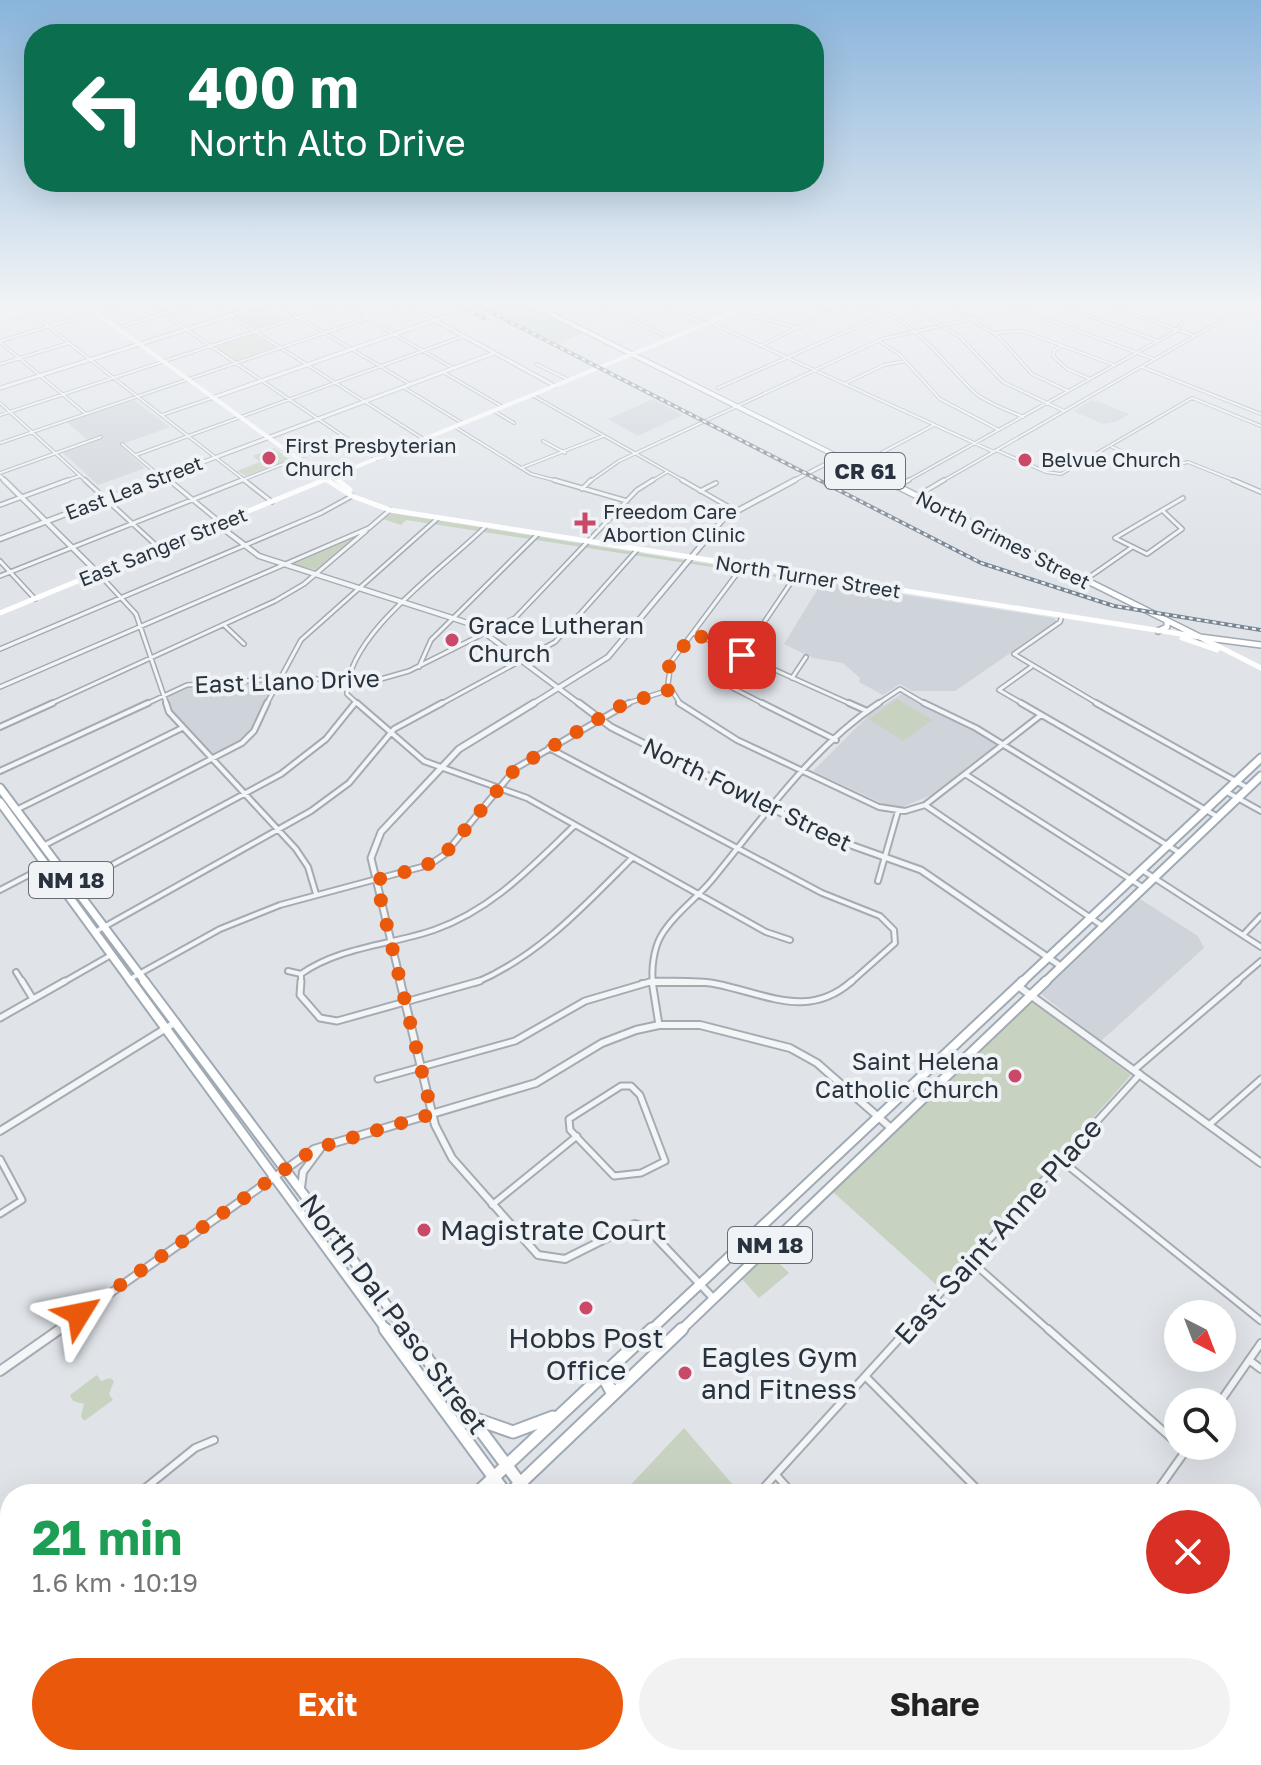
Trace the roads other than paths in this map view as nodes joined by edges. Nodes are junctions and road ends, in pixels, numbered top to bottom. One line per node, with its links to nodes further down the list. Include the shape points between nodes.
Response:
1 (53, 386): 26 (street)
2 (85, 386): 26 (street)
3 (125, 386): 28 (street)
4 (165, 386): 28 (street)
5 (197, 386): 29 (main road, North Turner Street)
6 (246, 386): 29 (street)
7 (269, 386): 30 (street)
8 (325, 386): 30 (street)
9 (341, 386): 31 (street)
10 (468, 386): 35 (street)
11 (554, 386): 27 (main road, East Sanger Street)
12 (697, 386): 34 (main road, North Grimes Street / CR 61)
13 (722, 386): 24 (street)
14 (781, 386): 34 (street)
15 (849, 386): 48 (street)
16 (930, 386): 51 (street, via 940,398)
17 (968, 386): 44 (street)
18 (1012, 386): 33 (street)
19 (1058, 386): 25 (street)
20 (1076, 386): 25 (street)
21 (1108, 386): 37 (street)
22 (1191, 386): 40 (street)
23 (403, 387): 31 (street, East Lea Street); 47 (street)
24 (718, 388)
25 (1068, 391): 33 (street)
26 (62, 394): 38 (street); 39 (street)
27 (532, 395): 35 (main road, East Sanger Street); 54 (street)
28 (137, 396): 39 (street); 42 (street)
29 (212, 398): 42 (street); 43 (main road, North Turner Street)
30 (289, 399): 43 (street); 45 (street)
31 (365, 401): 45 (street, East Lea Street); 58 (street)
32 (0, 403): 38 (street)
33 (1046, 404): 37 (street); 44 (street)
34 (737, 406): 67 (street); 69 (main road, North Grimes Street / CR 61)
35 (503, 407): 36 (main road, East Sanger Street)
36 (494, 411): 46 (street); 47 (main road, East Sanger Street)
37 (1064, 411): 64 (street)
38 (9, 412): 41 (street); 52 (street)
39 (86, 414): 52 (street)
40 (1261, 414)
41 (0, 415)
42 (162, 415): 53 (street)
43 (239, 417): 53 (street); 56 (main road, North Turner Street)
44 (1023, 417): 51 (street)
45 (318, 419): 56 (street, East Lea Street); 57 (street)
46 (514, 423)
47 (463, 424): 50 (main road, East Sanger Street)
48 (934, 425): 61 (street); 73 (street)
49 (1261, 426): 63 (street, via 1192,398)
50 (455, 427): 58 (main road, East Sanger Street); 74 (street)
51 (999, 430): 61 (street)
52 (32, 432): 60 (street); 65 (street)
53 (188, 436): 68 (street); 70 (street)
54 (603, 436): 66 (street); 67 (street)
55 (101, 437): 65 (street)
56 (268, 438): 70 (street, East Lea Street); 71 (main road, North Turner Street)
57 (347, 439): 71 (street); 72 (street)
58 (425, 440): 72 (main road, East Sanger Street)
59 (543, 441): 66 (street)
60 (0, 443)
61 (975, 443): 64 (street); 84 (street)
62 (122, 444): 68 (street, North Fowler Street)
63 (1112, 447): 64 (street, via 1053,474); 87 (street, via 1163,468 1188,462)
64 (995, 451): 89 (street)
65 (56, 453): 77 (street); 78 (street)
66 (565, 453): 74 (street)
67 (635, 454): 76 (street); 85 (street, via 602,470)
68 (136, 455): 79 (street, North Fowler Street)
69 (839, 457): 84 (main road, North Grimes Street / CR 61); 98 (street)
70 (215, 458): 79 (street, East Lea Street); 80 (street)
71 (297, 459): 80 (street); 81 (main road, North Turner Street)
72 (377, 459): 75 (main road, East Sanger Street)
73 (866, 461)
74 (521, 468): 85 (street)
75 (353, 469): 81 (main road, East Sanger Street); 88 (main road, via 337,480)
76 (667, 472): 86 (street); 95 (street, East Llano Drive, via 645,483)
77 (0, 474): 90 (street)
78 (80, 476): 90 (street); 92 (street)
79 (164, 477): 92 (street, East Lea Street); 93 (street, North Fowler Street)
80 (244, 480): 93 (street); 94 (street)
81 (326, 480): 83 (main road, North Turner Street); 94 (main road, East Sanger Street)
82 (716, 483): 86 (street)
83 (338, 487): 88 (main road, North Turner Street); 94 (main road, via 313,487)
84 (897, 487): 89 (main road, North Grimes Street / CR 61)
85 (582, 489): 95 (street)
86 (700, 491): 98 (street)
87 (1261, 492)
88 (351, 495): 97 (main road, North Turner Street); 113 (street)
89 (917, 496): 127 (main road, North Grimes Street / CR 61)
90 (22, 497): 96 (street); 102 (street)
91 (1183, 498): 99 (street)
92 (106, 499): 102 (street, East Lea Street); 103 (street)
93 (192, 500): 103 (street); 104 (street, North Fowler Street)
94 (275, 501): 104 (main road, East Sanger Street)
95 (627, 501): 112 (street, East Llano Drive)
96 (0, 505)
97 (390, 510): 101 (main road, North Turner Street); 107 (street)
98 (736, 511): 118 (street)
99 (1164, 512): 116 (street, via 1153,513 1115,538); 116 (street, via 1181,530 1147,554)
100 (444, 516): 105 (main road)
101 (437, 519): 105 (main road, North Turner Street); 128 (street)
102 (46, 522): 110 (street, East Lea Street); 114 (street)
103 (132, 524): 114 (street); 115 (street)
104 (219, 524): 113 (street, North Fowler Street); 115 (main road, East Sanger Street)
105 (469, 524): 106 (main road, North Turner Street)
106 (485, 527): 109 (main road, North Turner Street); 131 (street)
107 (369, 528): 120 (street); 124 (street)
108 (543, 528): 111 (main road)
109 (537, 535): 111 (main road, North Turner Street); 134 (street)
110 (0, 539)
111 (577, 540): 112 (main road, North Turner Street)
112 (588, 542): 117 (main road, North Turner Street); 141 (street, East Llano Drive, via 520,614)
113 (243, 546): 120 (street, North Fowler Street); 129 (street)
114 (73, 547): 122 (street); 123 (street)
115 (159, 548): 123 (main road, East Sanger Street)
116 (1131, 548): 127 (street)
117 (637, 550): 118 (main road, North Turner Street); 151 (street, via 563,636)
118 (690, 559): 121 (main road, North Turner Street); 159 (street, via 608,657)
119 (0, 561): 122 (street)
120 (282, 563): 124 (street, North Fowler Street); 137 (street)
121 (742, 567): 125 (main road, North Turner Street); 139 (street)
122 (10, 572): 126 (street); 130 (street)
123 (98, 573): 129 (street); 130 (main road, East Sanger Street)
124 (317, 573): 128 (street, North Fowler Street); 136 (street, via 282,598)
125 (796, 575): 133 (main road, North Turner Street); 148 (street)
126 (0, 576)
127 (1085, 580): 135 (main road, North Grimes Street / CR 61)
128 (361, 587): 131 (street, North Fowler Street); 156 (street, via 301,640)
129 (122, 597): 137 (street); 146 (street)
130 (35, 599): 132 (main road, East Sanger Street)
131 (407, 602): 134 (street, North Fowler Street); 157 (street, via 366,641)
132 (0, 613)
133 (1062, 616): 138 (main road, North Turner Street); 153 (street, via 1014,654)
134 (454, 618): 141 (street, North Fowler Street); 152 (street, via 431,640)
135 (1167, 621): 138 (main road, via 1167,627); 142 (main road, North Grimes Street / CR 61)
136 (224, 625): 144 (street); 150 (street)
137 (140, 626): 150 (street); 158 (street)
138 (1158, 631): 140 (main road, North Turner Street)
139 (693, 633): 148 (street); 160 (street, via 668,668)
140 (1167, 633): 142 (main road, North Turner Street); 147 (main road)
141 (486, 634): 151 (street, North Fowler Street); 152 (street, East Llano Drive)
142 (1200, 637): 143 (main road, North Turner Street); 147 (main road, North Grimes Street / CR 61)
143 (1232, 642): 145 (main road, North Turner Street); 147 (main road)
144 (244, 644)
145 (1261, 645)
146 (0, 649)
147 (1227, 651): 154 (main road, North Grimes Street / CR 61)
148 (742, 655): 155 (street); 169 (street, via 728,676 733,691)
149 (806, 657): 155 (street)
150 (150, 659): 161 (street); 166 (street)
151 (521, 660): 159 (street, North Fowler Street); 168 (street)
152 (419, 667): 157 (street, East Llano Drive, via 382,680)
153 (1031, 667): 164 (street, via 999,690); 179 (street)
154 (1261, 668)
155 (792, 678): 163 (street)
156 (278, 679): 157 (street, East Llano Drive); 161 (street, East Llano Drive, via 187,685); 173 (street, via 254,731)
157 (346, 680): 162 (street, via 344,690)
158 (0, 687)
159 (559, 689): 165 (street, North Fowler Street); 174 (street, via 470,740)
160 (669, 690): 165 (street, via 634,699); 176 (street, via 694,717)
161 (161, 695): 167 (street); 175 (street, East Llano Drive)
162 (356, 702): 168 (street); 184 (street, via 311,752)
163 (867, 711): 169 (street); 170 (street, via 900,689)
164 (1041, 715): 170 (street); 191 (street)
165 (599, 718): 171 (street); 189 (street, North Fowler Street)
166 (0, 727)
167 (182, 728): 173 (street); 190 (street)
168 (389, 733): 174 (street, via 420,758); 197 (street, via 349,783)
169 (836, 740): 176 (street)
170 (1003, 745): 177 (street); 199 (street)
171 (549, 748): 180 (street); 200 (street)
172 (1261, 758): 179 (main road, NM 18)
173 (213, 761): 184 (street); 198 (street)
174 (442, 767): 180 (street); 209 (street, via 375,841 371,858)
175 (0, 771)
176 (803, 771): 189 (street); 192 (street)
177 (965, 774): 188 (street); 210 (street)
178 (1261, 776): 182 (main road, NM 18)
179 (1236, 781): 182 (street); 183 (main road, NM 18)
180 (498, 786): 196 (street); 209 (street, via 439,858)
181 (0, 788): 185 (main road, North Dal Paso Street / NM 18)
182 (1248, 788): 186 (main road, NM 18)
183 (1225, 791): 186 (street); 191 (main road, NM 18)
184 (245, 794): 197 (street); 212 (street)
185 (9, 798): 187 (street); 190 (main road, North Dal Paso Street / NM 18)
186 (1238, 798): 193 (street); 195 (main road, NM 18)
187 (0, 802): 194 (main road, North Dal Paso Street / NM 18)
188 (925, 805): 192 (street); 219 (street)
189 (768, 808): 200 (street); 203 (street, North Fowler Street, via 843,844)
190 (18, 809): 194 (street); 198 (main road, North Dal Paso Street / NM 18)
191 (1205, 810): 195 (street); 199 (main road, NM 18)
192 (898, 811): 203 (street)
193 (1261, 811)
194 (8, 814): 201 (main road, North Dal Paso Street / NM 18)
195 (1218, 817): 202 (main road, NM 18)
196 (575, 825): 204 (street); 225 (street, via 479,911)
197 (279, 830): 216 (street, via 308,867); 220 (street)
198 (45, 845): 201 (street); 205 (main road, North Dal Paso Street / NM 18)
199 (1168, 846): 202 (street); 207 (main road, NM 18)
200 (735, 848): 217 (street); 236 (street, via 880,916 896,937 888,952 836,995 813,1003 712,983)
201 (35, 851): 206 (main road, North Dal Paso Street / NM 18)
202 (1180, 853): 208 (main road, NM 18)
203 (885, 857): 211 (street); 228 (street, North Fowler Street, via 934,877)
204 (632, 858): 217 (street); 240 (street, via 527,956 477,983)
205 (57, 861): 206 (street); 212 (main road, North Dal Paso Street / NM 18)
206 (46, 866): 214 (street); 215 (main road, North Dal Paso Street / NM 18)
207 (1142, 870): 208 (street); 210 (main road, NM 18)
208 (1154, 878): 213 (main road, NM 18); 223 (street)
209 (376, 880): 216 (street); 225 (street)
210 (1131, 880): 213 (street); 219 (main road, NM 18)
211 (878, 881)
212 (75, 885): 215 (street); 220 (main road, North Dal Paso Street / NM 18)
213 (1144, 888): 221 (main road, NM 18)
214 (0, 890)
215 (64, 890): 222 (main road, North Dal Paso Street / NM 18)
216 (316, 894): 233 (street, via 220,929)
217 (699, 896): 224 (street); 236 (street, via 657,943)
218 (1261, 916): 223 (street)
219 (1090, 918): 221 (street); 228 (main road, NM 18)
220 (106, 926): 222 (street); 233 (main road, North Dal Paso Street / NM 18)
221 (1104, 927): 230 (main road, NM 18)
222 (95, 932): 227 (main road, North Dal Paso Street / NM 18)
223 (1244, 934): 226 (street)
224 (790, 940)
225 (392, 941): 234 (street, via 319,961); 240 (street)
226 (1261, 947)
227 (111, 955): 235 (main road, North Dal Paso Street / NM 18); 239 (street)
228 (1048, 958): 230 (street, North Fowler Street); 237 (main road, NM 18)
229 (1261, 961): 246 (street, East Saint Anne Place)
230 (1062, 967): 238 (main road, NM 18)
231 (288, 971): 234 (street)
232 (16, 972): 239 (street)
233 (140, 973): 235 (street); 242 (main road, North Dal Paso Street / NM 18)
234 (301, 974): 240 (street, via 298,990 304,1001 330,1021)
235 (129, 979): 244 (main road, North Dal Paso Street / NM 18)
236 (653, 981): 243 (street); 245 (street, via 599,994 515,1041)
237 (1018, 986): 238 (street); 250 (main road, NM 18)
238 (1032, 996): 246 (street); 252 (main road, NM 18)
239 (33, 999): 241 (street)
240 (407, 1004): 245 (street)
241 (0, 1018)
242 (177, 1022): 244 (street); 259 (main road, North Dal Paso Street / NM 18)
243 (659, 1025): 249 (street, via 602,1043 536,1083); 250 (street, via 713,1027 790,1048 817,1063)
244 (165, 1029): 253 (street); 260 (main road, North Dal Paso Street / NM 18)
245 (422, 1066): 247 (street); 249 (street)
246 (1137, 1072): 251 (street); 257 (street, East Saint Anne Place)
247 (378, 1079)
248 (1261, 1079): 251 (street)
249 (432, 1114): 255 (street); 262 (street, via 445,1149)
250 (878, 1117): 252 (street); 265 (main road, NM 18)
251 (1209, 1125): 258 (street)
252 (892, 1129): 266 (main road, NM 18)
253 (0, 1131)
254 (577, 1136): 254 (street, via 569,1119 614,1089 631,1086 640,1095 665,1161 635,1174 614,1176); 262 (street)
255 (323, 1146): 259 (street); 261 (street, via 303,1172)
256 (0, 1159): 263 (street, via 22,1200)
257 (1062, 1161): 264 (street, East Saint Anne Place); 267 (street)
258 (1261, 1163)
259 (285, 1168): 260 (street); 261 (main road, North Dal Paso Street / NM 18)
260 (274, 1176): 271 (street); 283 (main road, North Dal Paso Street / NM 18)
261 (301, 1189): 277 (main road, North Dal Paso Street / NM 18)
262 (492, 1205): 265 (street, via 529,1248 549,1259 579,1254 626,1226 641,1226)
263 (0, 1214)
264 (971, 1261): 273 (street, East Saint Anne Place); 278 (street)
265 (700, 1284): 266 (street); 272 (main road, NM 18)
266 (714, 1299): 275 (main road, NM 18)
267 (1261, 1321)
268 (1261, 1343): 269 (street)
269 (1249, 1360): 270 (street); 274 (street)
270 (1261, 1369)
271 (0, 1371)
272 (602, 1374): 275 (main road); 276 (main road, NM 18)
273 (866, 1377): 282 (street, East Saint Anne Place); 290 (street)
274 (1230, 1388)
275 (613, 1394): 284 (main road, NM 18)
276 (559, 1415): 277 (main road, via 514,1433); 281 (main road, NM 18)
277 (471, 1417): 281 (main road, North Dal Paso Street / NM 18)
278 (1164, 1430)
279 (214, 1440): 285 (street, via 195,1448)
280 (1175, 1460): 291 (street)
281 (506, 1465): 283 (main road); 284 (main road, North Dal Paso Street)
282 (776, 1475): 288 (street, East Saint Anne Place); 289 (street)
283 (494, 1477): 286 (main road); 287 (main road, North Dal Paso Street)
284 (520, 1483)
285 (150, 1484)
286 (487, 1484)
287 (500, 1484)
288 (767, 1484)
289 (784, 1484)
290 (972, 1484)
291 (1161, 1484)

